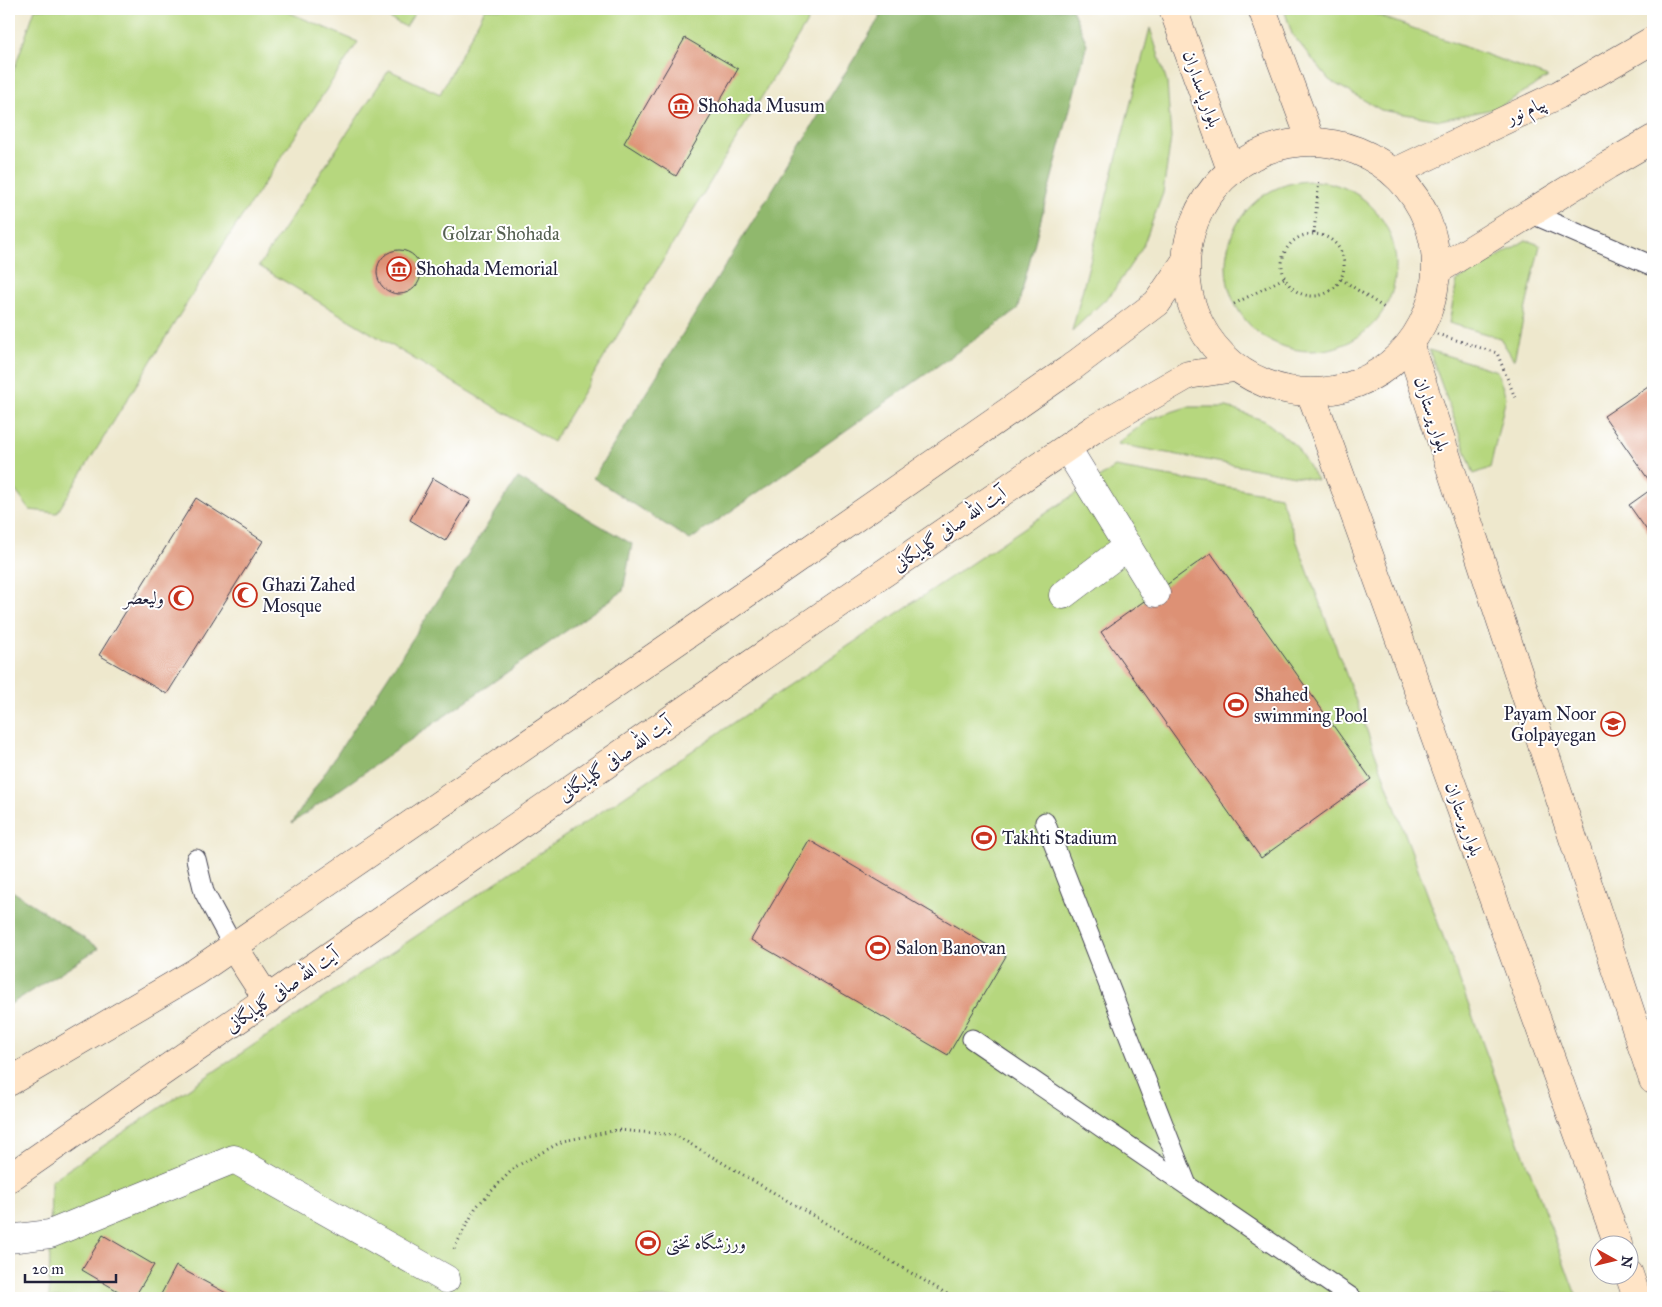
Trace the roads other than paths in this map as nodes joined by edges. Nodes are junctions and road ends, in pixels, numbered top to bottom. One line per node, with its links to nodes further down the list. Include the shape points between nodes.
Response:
1 (1173, 9): 6 (main road, بلوار پاسداران)
2 (1262, 9): 5 (main road)
3 (1653, 40): 7 (main road, پیام نور, via 1558,95)
4 (1653, 139): 8 (main road)
5 (1311, 141): 6 (main road, via 1269,148); 7 (main road, via 1341,144 1370,155)
6 (1231, 170): 9 (main road, via 1207,196 1192,228)
7 (1395, 172): 11 (main road, via 1418,200 1426,217 1433,234)
8 (1530, 213): 10 (lane); 11 (main road)
9 (1185, 262): 13 (main road, via 1190,302 1207,338); 21 (main road, via 1157,303 1068,370)
10 (1653, 266)
11 (1438, 270): 12 (main road, via 1430,310)
12 (1415, 337): 14 (main road, via 1382,372 1348,388); 24 (main road, بلوار پرستاران)
13 (1234, 368): 14 (main road, via 1270,387); 15 (main road, آیت الله صافی گلپایگانی, via 1188,375)
14 (1311, 394): 28 (main road, بلوار پرستاران)
15 (1067, 448): 16 (street); 22 (main road, آیت الله صافی گلپایگانی)
16 (1128, 546): 17 (street); 18 (street)
17 (1156, 593)
18 (1063, 595)
19 (1045, 822): 27 (lane)
20 (196, 859): 21 (lane, via 204,892)
21 (233, 946): 22 (main road); 25 (main road, via 196,972)
22 (268, 1000): 26 (main road, آیت الله صافی گلپایگانی)
23 (972, 1039): 27 (lane)
24 (1653, 1080)
25 (9, 1082)
26 (9, 1178)
27 (1187, 1185): 32 (lane)
28 (1614, 1234)
29 (9, 1239): 30 (street, via 50,1234 234,1159)
30 (446, 1279)
31 (1632, 1284): 33 (main road)
32 (1352, 1298)
33 (1637, 1298)

